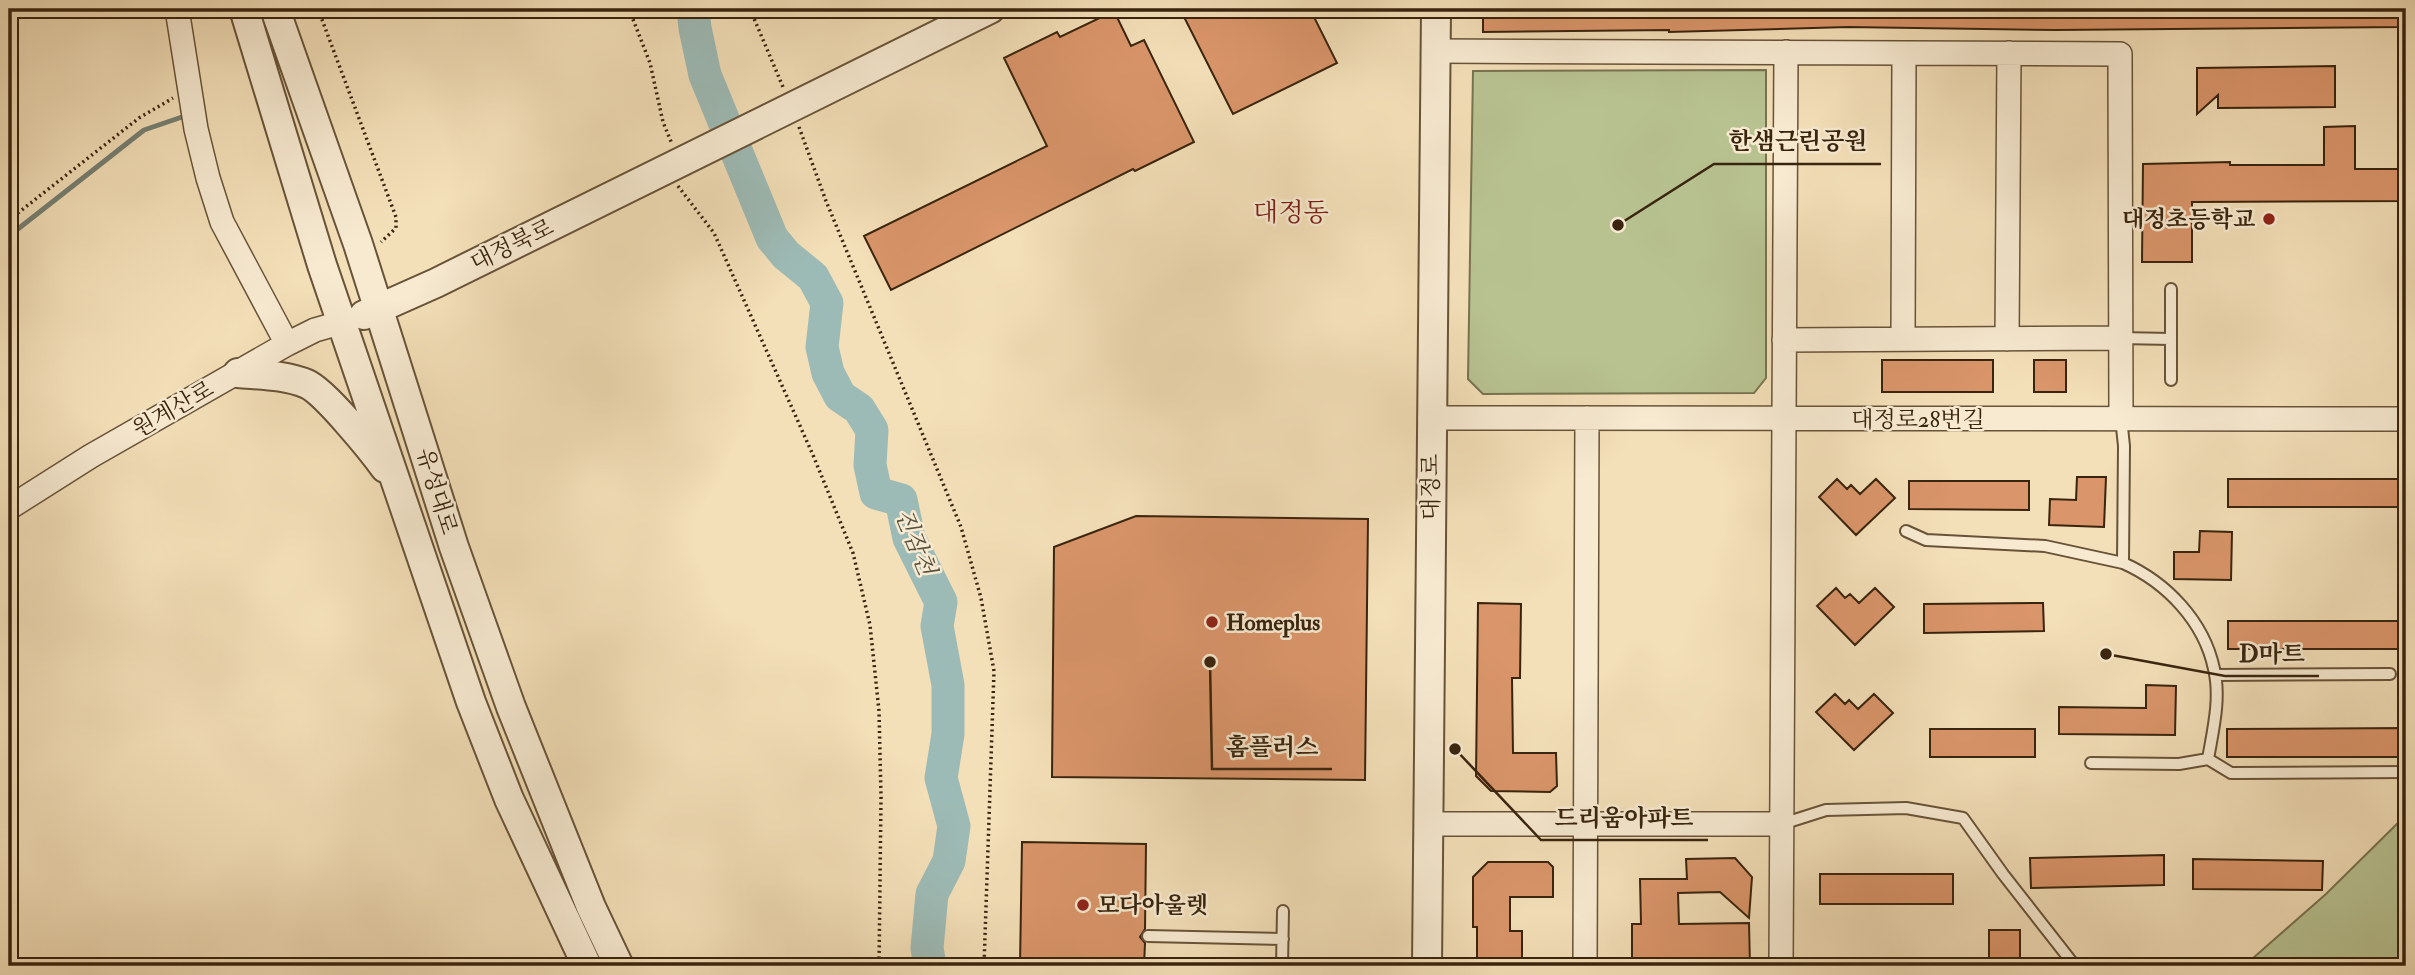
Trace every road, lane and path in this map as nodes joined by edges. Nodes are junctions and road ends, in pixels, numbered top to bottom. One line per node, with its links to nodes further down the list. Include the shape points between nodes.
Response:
1 (177, 9): 13 (street)
2 (244, 9): 21 (street, 유성대로)
3 (275, 9): 20 (street, 유성대로)
4 (318, 9): 18 (path, via 396,217 396,228)
5 (629, 9): 15 (path)
6 (750, 9): 14 (path)
7 (990, 9): 14 (street)
8 (1436, 9): 9 (street, 대정로)
9 (1436, 51): 10 (street); 30 (street, 대정로)
10 (1786, 52): 11 (street); 26 (street)
11 (1904, 53): 12 (street); 23 (street)
12 (2009, 54): 22 (street, via 2120,54); 24 (street)
13 (190, 87): 17 (path, via 139,118); 27 (street, via 205,166 222,222)
14 (791, 106): 15 (street, 대정북로); 53 (path, via 961,527 981,598 994,671)
15 (679, 162): 20 (street, 대정북로)
16 (684, 196): 52 (path, via 714,233 853,553 870,625 879,711)
17 (9, 220)
18 (378, 244)
19 (2171, 289): 25 (lane)
20 (380, 309): 21 (street, 대정북로); 51 (street, 유성대로, via 454,547 511,707)
21 (343, 322): 27 (street, 원계산로); 35 (street, 유성대로)
22 (2120, 338): 24 (street); 25 (lane); 33 (street)
23 (1903, 339): 24 (street); 26 (street)
24 (2007, 339)
25 (2171, 339): 29 (lane)
26 (1784, 340): 32 (street)
27 (287, 344): 28 (street, 원계산로)
28 (237, 373): 35 (street, via 275,376 311,386 375,453); 36 (street, 원계산로)
29 (2171, 380)
30 (1430, 418): 31 (street, 대정로28번길); 44 (street, 대정로)
31 (1587, 418): 32 (street, 대정로28번길); 45 (street)
32 (1784, 418): 33 (street, 대정로28번길); 46 (street)
33 (2121, 418): 34 (street, 대정로28번길); 38 (lane)
34 (2406, 419)
35 (400, 489): 50 (street, 유성대로, via 480,726)
36 (9, 508)
37 (1906, 531): 38 (lane, via 1926,540 2045,546)
38 (2123, 563): 40 (lane, via 2158,583 2192,619 2206,642)
39 (2390, 674): 40 (lane)
40 (2215, 675): 41 (lane)
41 (2208, 759): 42 (lane, via 2179,764); 43 (lane, via 2231,772)
42 (2091, 763)
43 (2406, 772)
44 (1428, 824): 45 (street); 55 (street, 대정로)
45 (1585, 824): 46 (street); 56 (street)
46 (1782, 824): 57 (street); 58 (lane, via 1826,810 1906,808 1963,818)
47 (1283, 911): 49 (lane)
48 (1148, 936): 49 (lane)
49 (1283, 939): 54 (lane)
50 (587, 966)
51 (619, 966)
52 (879, 966)
53 (984, 966)
54 (1282, 966)
55 (1427, 966)
56 (1585, 966)
57 (1781, 966)
58 (2075, 966)

